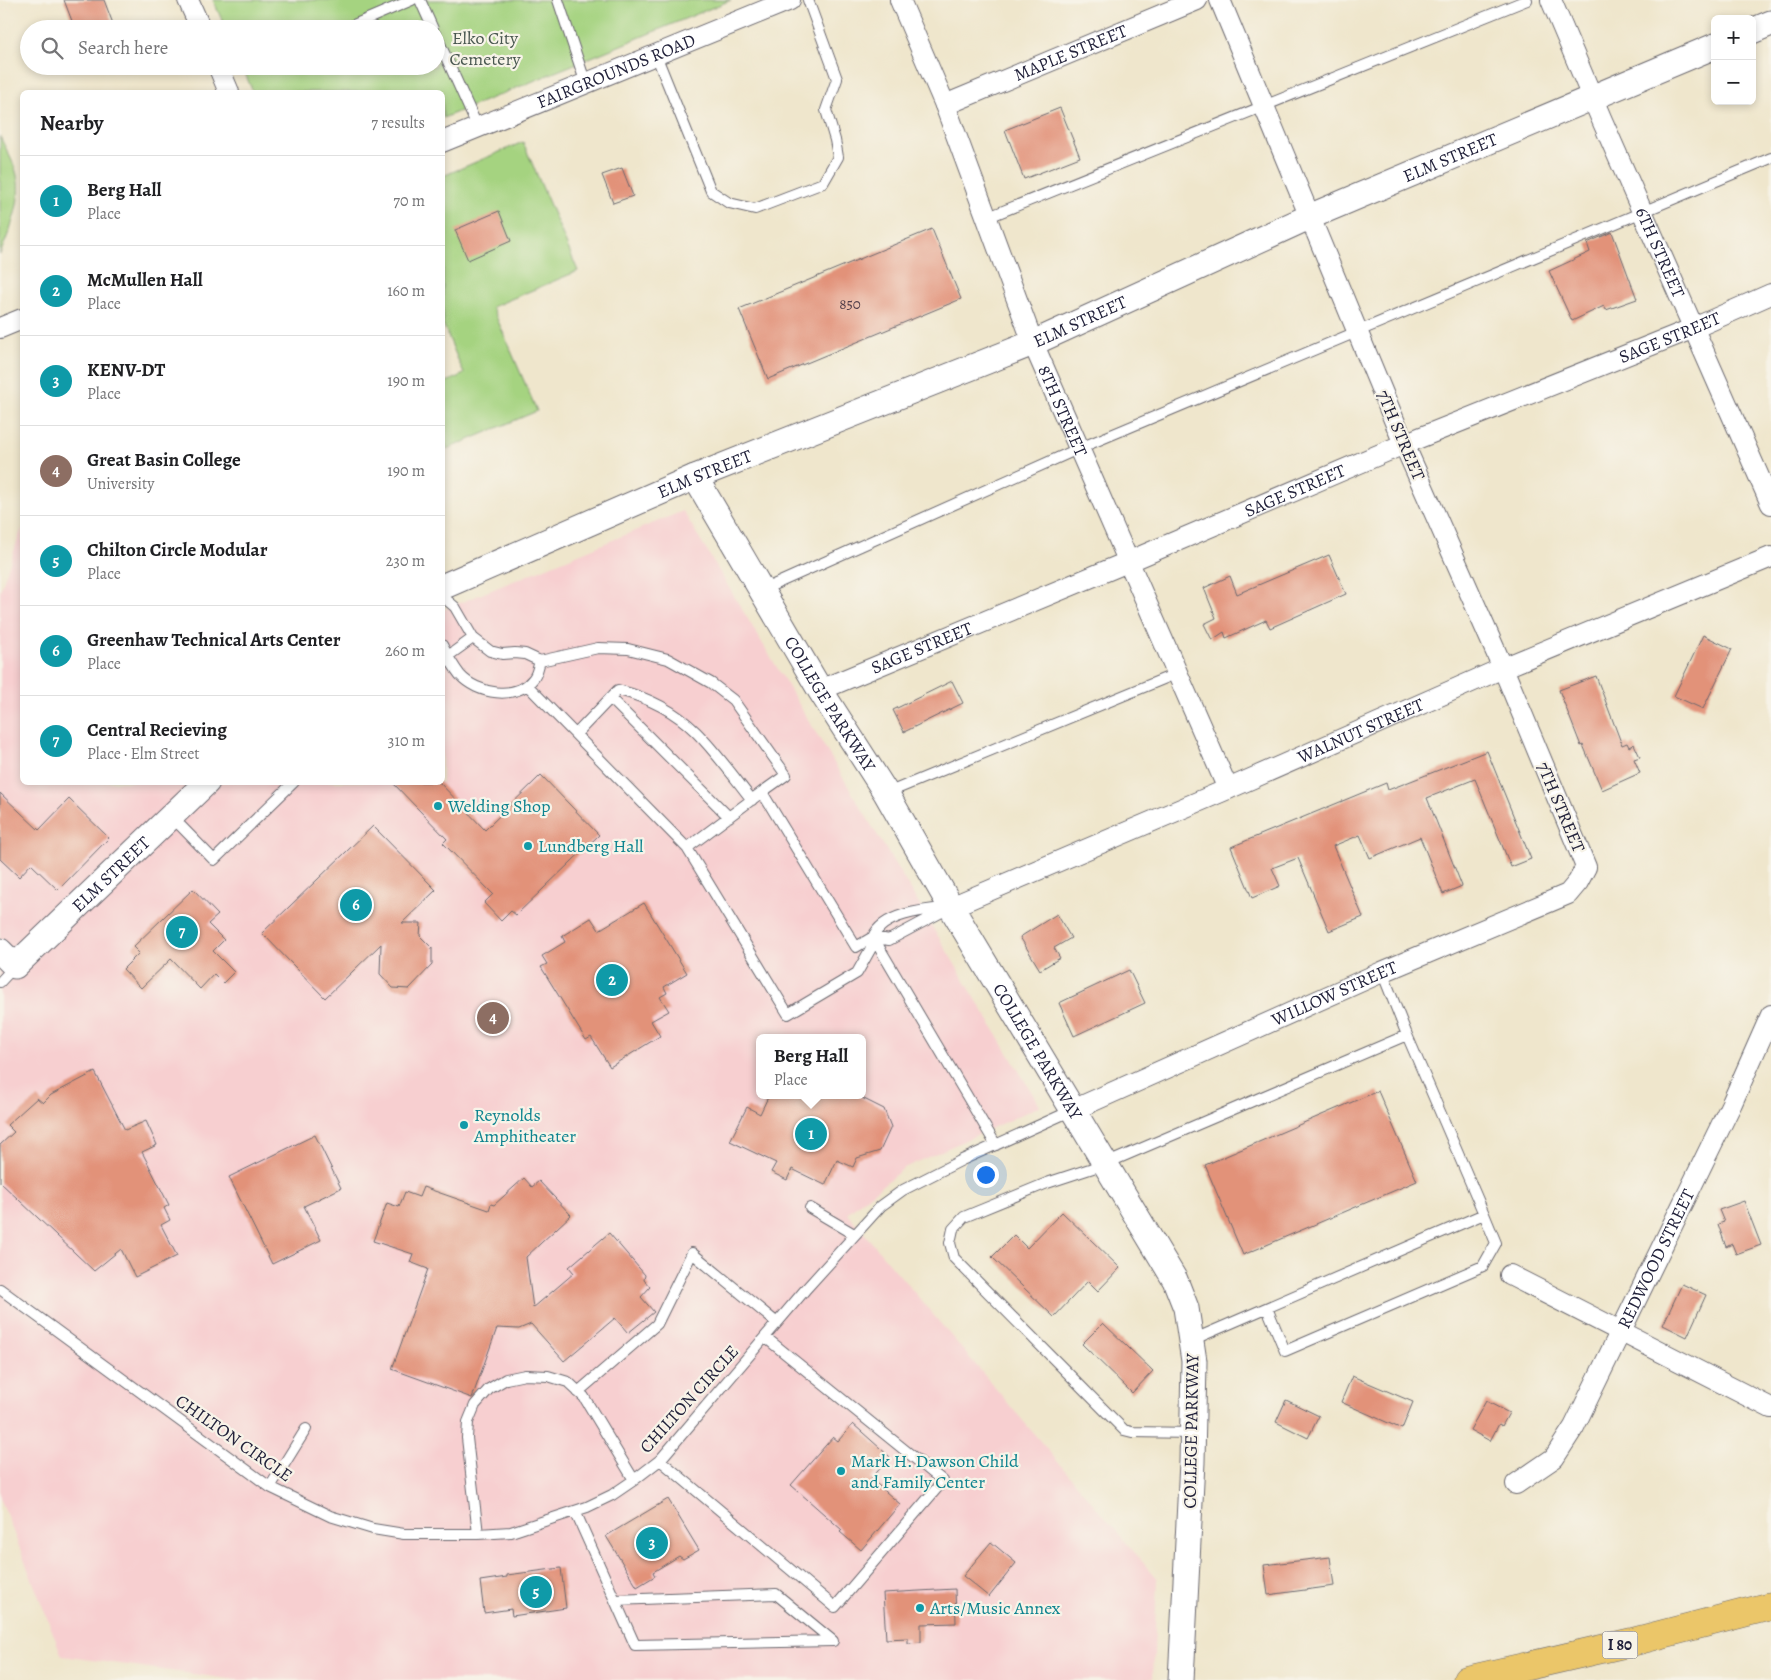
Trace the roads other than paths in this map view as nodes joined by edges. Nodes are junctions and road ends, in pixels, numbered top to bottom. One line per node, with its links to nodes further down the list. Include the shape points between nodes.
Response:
1 (188, 0): 12 (street)
2 (412, 0): 13 (lane)
3 (420, 0): 14 (lane)
4 (558, 0): 21 (lane)
5 (790, 0): 19 (street, FAIRGROUNDS ROAD)
6 (808, 0): 19 (lane, via 837,78 826,110 838,158 823,183 754,209 729,203 711,191)
7 (900, 0): 24 (street, 8TH STREET)
8 (1197, 0): 24 (street, MAPLE STREET)
9 (1220, 0): 25 (street, 7TH STREET)
10 (1527, 0): 25 (lane)
11 (1551, 0): 23 (street, 6TH STREET)
12 (197, 20)
13 (365, 20)
14 (429, 20)
15 (1771, 23): 16 (street)
16 (1756, 29)
17 (1711, 48): 23 (street, ELM STREET)
18 (445, 55): 26 (lane)
19 (656, 55): 21 (street, FAIRGROUNDS ROAD)
20 (222, 75): 22 (street)
21 (586, 84): 26 (street, FAIRGROUNDS ROAD)
22 (228, 90)
23 (1592, 97): 29 (street, 6TH STREET); 30 (street, ELM STREET)
24 (945, 105): 31 (street, 8TH STREET)
25 (1264, 105): 30 (street, 7TH STREET); 31 (lane)
26 (478, 128): 27 (street, FAIRGROUNDS ROAD)
27 (445, 141)
28 (1771, 158): 29 (lane)
29 (1643, 212): 35 (street, 6TH STREET); 36 (lane)
30 (1309, 217): 36 (street, 7TH STREET); 37 (street, ELM STREET)
31 (986, 218): 37 (street, 8TH STREET)
32 (1771, 294): 35 (street, SAGE STREET)
33 (20, 320): 34 (street)
34 (0, 328)
35 (1694, 328): 38 (street, SAGE STREET); 41 (street, 6TH STREET)
36 (1357, 332): 38 (street, 7TH STREET); 39 (lane)
37 (1033, 343): 39 (street, 8TH STREET); 40 (street, ELM STREET)
38 (1404, 444): 43 (street, SAGE STREET); 50 (street, 7TH STREET)
39 (1080, 448): 43 (street, 8TH STREET); 45 (lane)
40 (695, 477): 44 (street, ELM STREET); 45 (street, COLLEGE PARKWAY)
41 (1771, 504)
42 (1771, 557): 50 (street, WALNUT STREET)
43 (1130, 561): 51 (street, 8TH STREET); 53 (street, SAGE STREET)
44 (445, 585)
45 (762, 590): 53 (street, COLLEGE PARKWAY)
46 (445, 599): 47 (lane, via 455,608)
47 (473, 638): 48 (lane); 49 (lane, via 490,651 525,654)
48 (445, 660): 52 (lane, via 479,688 498,693 519,690)
49 (540, 661): 52 (lane, via 534,678); 59 (lane, via 598,648 628,649 668,659 711,683 733,700 786,775)
50 (1503, 668): 58 (street, WALNUT STREET); 65 (street, 7TH STREET)
51 (1178, 673): 58 (street, 8TH STREET); 60 (lane)
52 (527, 685): 55 (lane)
53 (820, 690): 60 (street, COLLEGE PARKWAY)
54 (610, 698): 55 (lane); 61 (lane, via 618,690 669,711 695,731); 63 (lane)
55 (576, 734): 64 (lane)
56 (204, 785): 62 (street, ELM STREET)
57 (291, 785): 62 (lane, via 214,860)
58 (1228, 790): 66 (street, WALNUT STREET)
59 (762, 792): 61 (lane); 67 (lane, via 856,947)
60 (886, 793): 66 (street, COLLEGE PARKWAY)
61 (752, 800): 63 (lane)
62 (171, 816): 68 (street, ELM STREET)
63 (728, 817): 64 (lane)
64 (687, 848): 67 (lane, via 788,1014 857,973)
65 (1586, 867): 69 (street, WILLOW STREET, via 1568,894)
66 (951, 907): 67 (lane, via 889,940); 67 (lane, via 910,912 877,928); 72 (street, COLLEGE PARKWAY)
67 (874, 939): 73 (lane)
68 (5, 966)
69 (1382, 972): 71 (lane); 72 (street, WILLOW STREET)
70 (1771, 1015): 82 (street, REDWOOD STREET, via 1732,1103)
71 (1407, 1035): 74 (lane); 76 (lane)
72 (1073, 1110): 73 (lane, CHILTON CIRCLE); 74 (street, COLLEGE PARKWAY)
73 (996, 1145): 77 (lane, CHILTON CIRCLE, via 903,1190 881,1206)
74 (1105, 1164): 84 (street, COLLEGE PARKWAY, via 1176,1280 1186,1308); 88 (lane, via 1047,1183 964,1217 953,1229 950,1243 954,1258 1124,1430)
75 (810, 1208): 77 (lane)
76 (1484, 1214): 80 (lane); 80 (lane, via 1496,1243 1483,1266 1286,1351)
77 (854, 1234): 81 (lane, CHILTON CIRCLE)
78 (1510, 1275): 82 (street)
79 (0, 1289): 92 (lane, CHILTON CIRCLE)
80 (1267, 1308): 84 (lane)
81 (777, 1323): 83 (lane, CHILTON CIRCLE); 85 (lane, via 692,1253 657,1324)
82 (1621, 1330): 86 (street); 91 (street, REDWOOD STREET, via 1574,1427 1554,1458)
83 (766, 1337): 89 (lane, CHILTON CIRCLE); 89 (lane, via 943,1481 836,1607)
84 (1191, 1341): 88 (street, COLLEGE PARKWAY, via 1194,1361)
85 (578, 1392): 90 (lane); 94 (lane, via 568,1382 548,1376 526,1375 506,1379 489,1389 475,1405 468,1422 467,1438)
86 (1771, 1408)
87 (306, 1429): 92 (lane)
88 (1193, 1433): 97 (street, COLLEGE PARKWAY)
89 (660, 1460): 90 (lane, CHILTON CIRCLE)
90 (634, 1480): 93 (lane, CHILTON CIRCLE)
91 (1516, 1484)
92 (270, 1487): 94 (lane, CHILTON CIRCLE, via 330,1516 374,1529 404,1534)
93 (576, 1511): 94 (lane, CHILTON CIRCLE, via 511,1532); 95 (lane)
94 (478, 1534)
95 (615, 1600): 95 (lane, via 635,1645 833,1641 776,1594)
96 (1771, 1606): 98 (highway, I 80)
97 (1181, 1680)
98 (1467, 1680)

